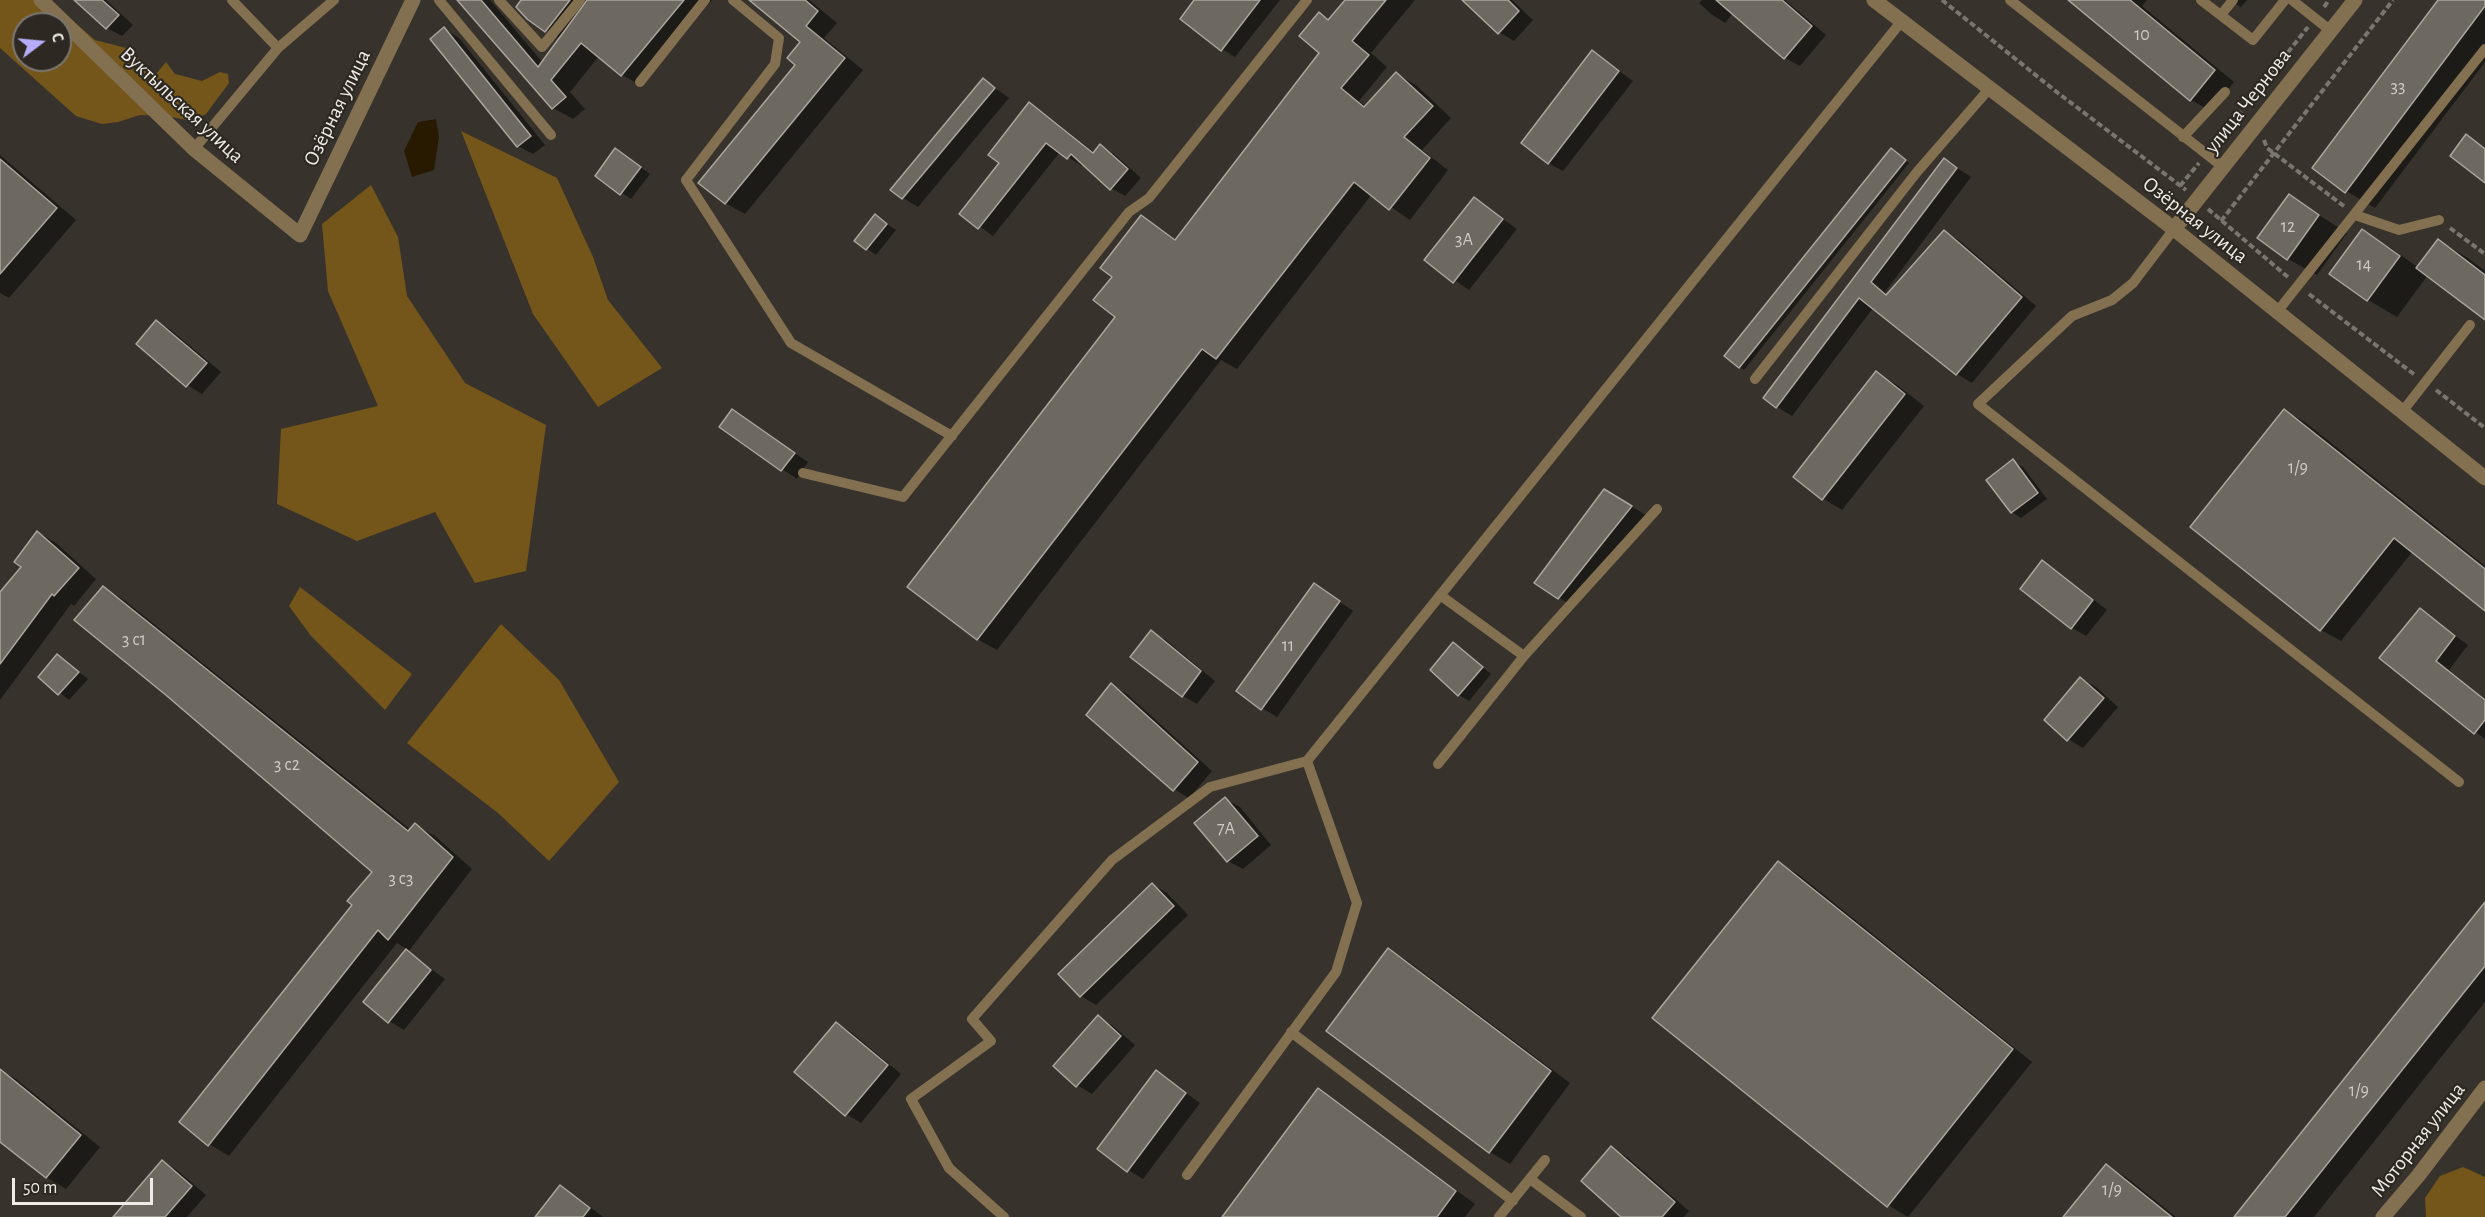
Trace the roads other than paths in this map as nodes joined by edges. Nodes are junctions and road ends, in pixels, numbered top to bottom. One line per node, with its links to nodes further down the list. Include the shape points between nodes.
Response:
1 (41, 0): 28 (street, Вуктыльская улица)
2 (232, 0): 21 (lane)
3 (334, 0): 21 (lane)
4 (413, 0): 33 (street, Озёрная улица)
5 (439, 0): 26 (lane)
6 (499, 0): 7 (lane, via 542,48)
7 (580, 0)
8 (705, 0): 23 (lane)
9 (733, 0): 38 (lane, via 779,38 775,64 686,180 790,343)
10 (1307, 0): 38 (lane, via 1149,198 1129,212)
11 (1874, 0): 19 (street, Озёрная улица)
12 (2010, 0): 27 (lane)
13 (2201, 0): 18 (lane)
14 (2233, 0): 18 (lane)
15 (2285, 0): 18 (lane, via 2253,40)
16 (2292, 0): 20 (lane)
17 (2355, 0): 20 (street, улица Чернова)
18 (2221, 15)
19 (1901, 22): 24 (street, Озёрная улица); 42 (lane)
20 (2331, 31): 29 (street, улица Чернова)
21 (278, 48): 28 (lane)
22 (2485, 49): 30 (lane)
23 (640, 82)
24 (1989, 89): 32 (street, Озёрная улица); 36 (lane, via 1917,172)
25 (2225, 92): 27 (lane)
26 (551, 135)
27 (2183, 137): 29 (lane)
28 (194, 149): 33 (street, Вуктыльская улица)
29 (2223, 167): 32 (street, улица Чернова)
30 (2355, 215): 31 (lane, via 2399,230); 34 (lane)
31 (2439, 220)
32 (2174, 229): 34 (street, Озёрная улица); 46 (lane, via 2133,283 2112,300 2072,316 1978,404)
33 (300, 235)
34 (2277, 312): 37 (street, Озёрная улица)
35 (2470, 325): 37 (lane)
36 (1755, 379)
37 (2402, 412): 40 (street, Озёрная улица)
38 (952, 436): 39 (lane, via 903,497)
39 (803, 473)
40 (2485, 478)
41 (1657, 509): 43 (lane)
42 (1440, 595): 43 (lane); 44 (lane)
43 (1524, 656): 45 (lane)
44 (1307, 761): 47 (lane, via 1358,903 1336,972); 54 (lane, via 1210,787 1112,860 972,1019 991,1041 911,1099 949,1168)
45 (1438, 764)
46 (2459, 782)
47 (1291, 1032): 50 (lane); 52 (lane)
48 (2485, 1088): 53 (street, Моторная улица)
49 (1545, 1160): 51 (lane)
50 (1187, 1175)
51 (1530, 1179): 52 (lane); 56 (lane)
52 (1513, 1201): 55 (lane)
53 (2390, 1213)
54 (1004, 1217)
55 (1499, 1217)
56 (1581, 1217)

